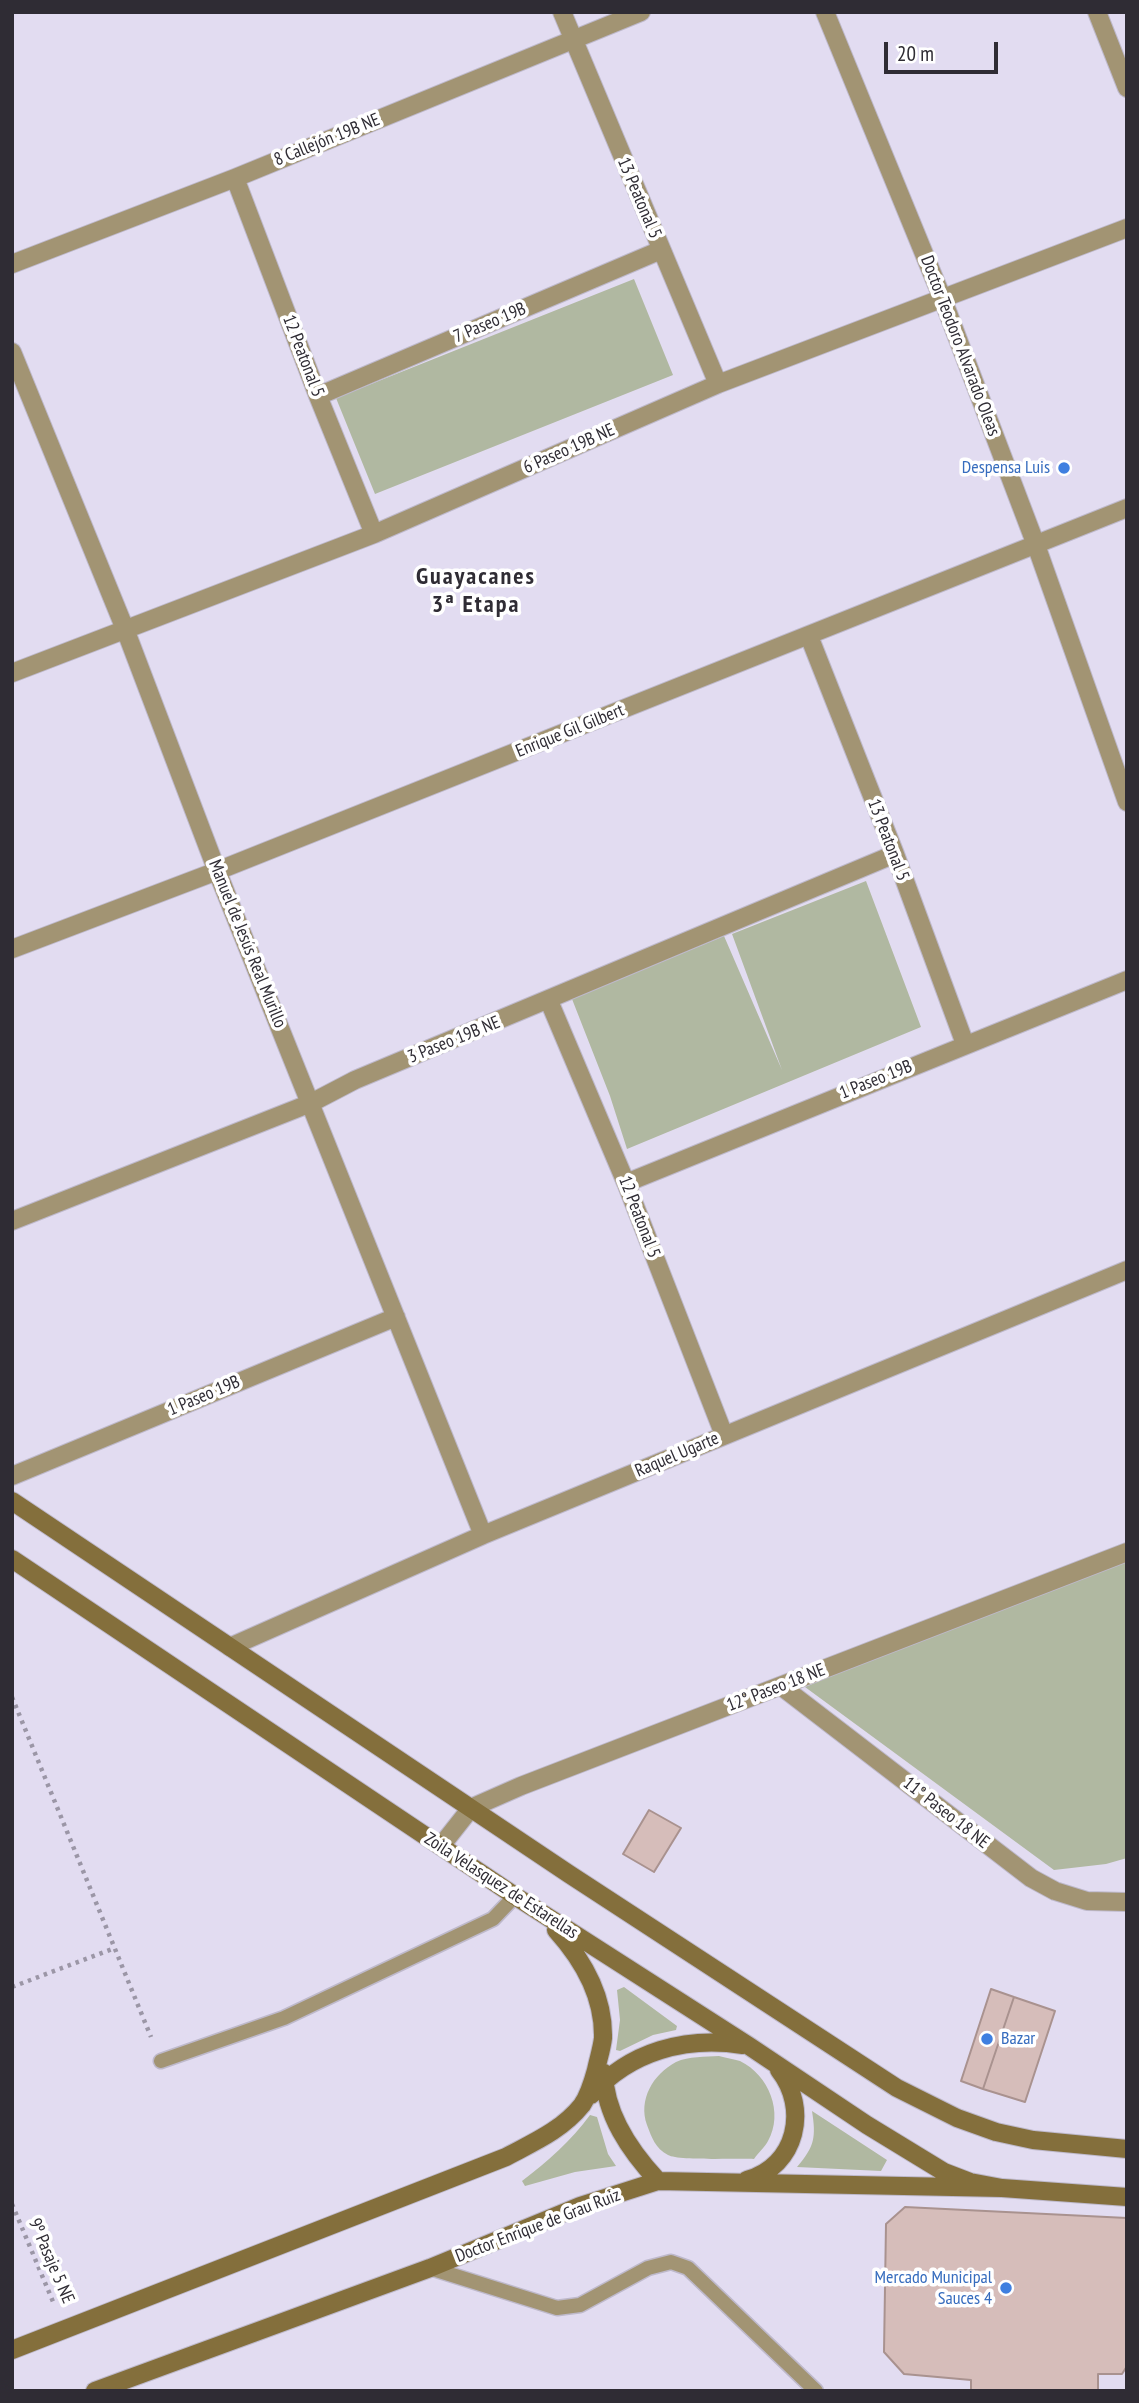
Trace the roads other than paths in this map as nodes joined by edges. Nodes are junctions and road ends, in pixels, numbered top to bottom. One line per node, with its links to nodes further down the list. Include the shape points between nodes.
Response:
1 (562, 12): 5 (street, 13 Peatonal 5)
2 (641, 12): 5 (street, 8 Callejón 19B NE)
3 (825, 12): 11 (street, Doctor Teodoro Alvarado Oleas)
4 (1097, 12): 6 (street)
5 (573, 38): 7 (street, 8 Callejón 19B NE); 9 (street, 13 Peatonal 5)
6 (1125, 78)
7 (235, 178): 10 (street, 8 Callejón 19B NE); 14 (street, 12 Peatonal 5)
8 (1127, 228): 11 (street, 6 Paseo 19B NE)
9 (661, 250): 13 (street, 13 Peatonal 5); 14 (street, 7 Paseo 19B)
10 (12, 264)
11 (943, 300): 13 (street, 6 Paseo 19B NE); 17 (street, Doctor Teodoro Alvarado Oleas)
12 (12, 352): 18 (street, Manuel de Jesús Real Murillo)
13 (718, 384): 16 (street, 6 Paseo 19B NE)
14 (318, 396): 16 (street, 12 Peatonal 5)
15 (1127, 508): 17 (street, Enrique Gil Gilbert)
16 (374, 534): 18 (street, 6 Paseo 19B NE)
17 (1036, 545): 19 (street, Enrique Gil Gilbert); 21 (street, Doctor Teodoro Alvarado Oleas)
18 (125, 629): 20 (street, 6 Paseo 19B NE); 24 (street, Manuel de Jesús Real Murillo)
19 (809, 636): 23 (street, 13 Peatonal 5); 24 (street, Enrique Gil Gilbert)
20 (12, 673)
21 (1122, 776): 22 (street, Doctor Teodoro Alvarado Oleas)
22 (1127, 802)
23 (895, 854): 27 (street, 3 Paseo 19B NE); 28 (street, 13 Peatonal 5)
24 (217, 871): 25 (street, Enrique Gil Gilbert); 29 (street, Manuel de Jesús Real Murillo)
25 (12, 949)
26 (1127, 980): 28 (street, 1 Paseo 19B)
27 (549, 1001): 29 (street, 3 Paseo 19B NE, via 355,1080); 30 (street, 12 Peatonal 5)
28 (965, 1044): 30 (street, 1 Paseo 19B)
29 (311, 1103): 31 (street, 3 Paseo 19B NE); 33 (street, Manuel de Jesús Real Murillo)
30 (626, 1183): 34 (street, 12 Peatonal 5)
31 (12, 1221)
32 (1127, 1270): 34 (street, Raquel Ugarte)
33 (396, 1317): 35 (street, 1 Paseo 19B); 37 (street, Manuel de Jesús Real Murillo)
34 (724, 1435): 37 (street, Raquel Ugarte)
35 (12, 1476)
36 (12, 1501): 40 (street)
37 (483, 1535): 40 (street, Raquel Ugarte)
38 (1127, 1552): 41 (street, 12° Paseo 18 NE)
39 (12, 1559): 43 (street, Zoila Velasquez de Estarellas)
40 (230, 1647): 42 (street)
41 (781, 1686): 42 (street, 12° Paseo 18 NE); 45 (street, 11° Paseo 18 NE, via 1031,1878 1087,1901)
42 (471, 1808): 43 (street, 12° Paseo 18 NE); 52 (street, via 897,2088 996,2132)
43 (441, 1846): 44 (street, Zoila Velasquez de Estarellas)
44 (515, 1896): 46 (street, Zoila Velasquez de Estarellas); 49 (lane, via 493,1919 284,2018)
45 (1127, 1902)
46 (540, 1912): 47 (street, via 583,1964); 48 (street, Zoila Velasquez de Estarellas)
47 (603, 2038): 50 (street); 51 (street)
48 (750, 2046): 50 (street, via 689,2042 631,2061); 54 (street, via 785,2078 797,2121 787,2150 777,2162 766,2172); 55 (street, Zoila Velasquez de Estarellas, via 944,2172)
49 (161, 2061)
50 (604, 2080): 51 (street); 53 (street, via 617,2124)
51 (583, 2103): 58 (street, via 563,2124 506,2157)
52 (1127, 2149)
53 (659, 2181): 54 (street, Doctor Enrique de Grau Ruiz); 57 (street, Doctor Enrique de Grau Ruiz, via 580,2206)
54 (737, 2182): 55 (street, Doctor Enrique de Grau Ruiz)
55 (1002, 2188): 56 (street)
56 (1127, 2197)
57 (430, 2268): 59 (street, Doctor Enrique de Grau Ruiz); 60 (lane, via 557,2308 580,2305 648,2268 671,2262 688,2268)
58 (12, 2350)
59 (94, 2391)
60 (816, 2391)

